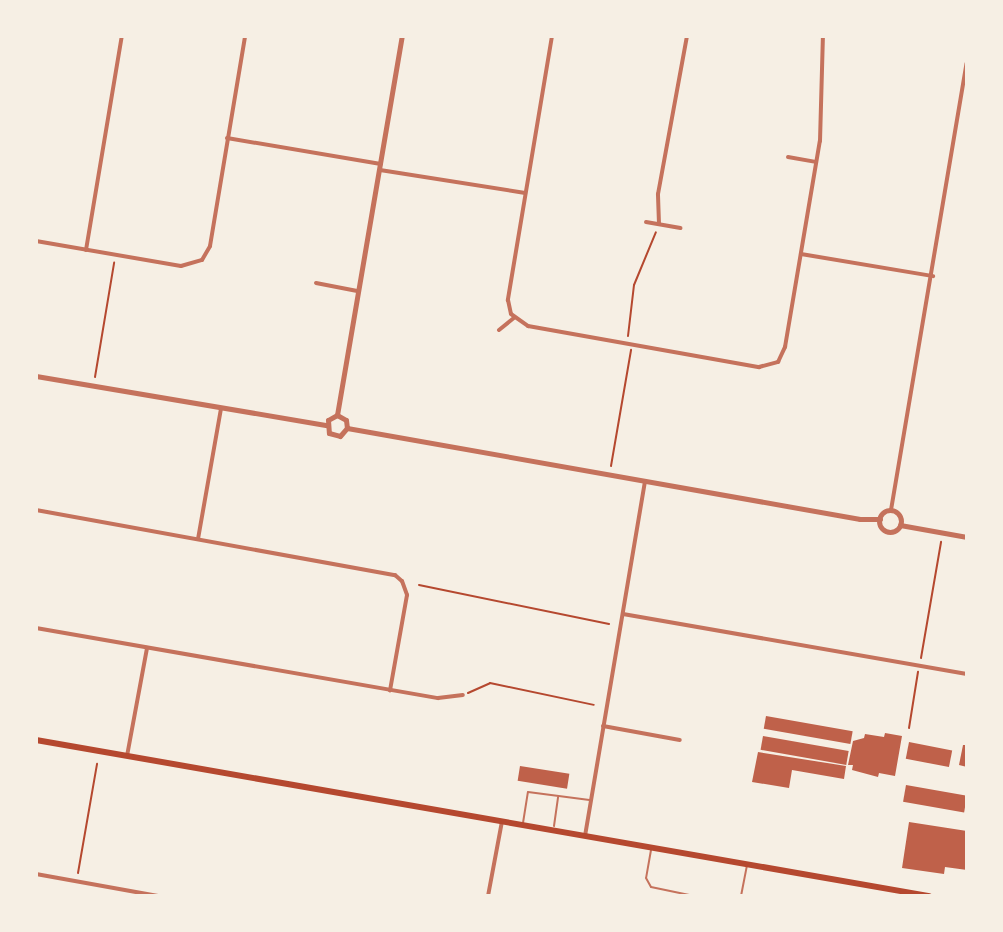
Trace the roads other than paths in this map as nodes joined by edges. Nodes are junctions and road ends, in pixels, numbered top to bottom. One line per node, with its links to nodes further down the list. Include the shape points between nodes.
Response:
1 (122, 36): 17 (street)
2 (245, 36): 8 (street)
3 (402, 36): 11 (street)
4 (552, 36): 12 (street)
5 (687, 36): 14 (street, via 658,194)
6 (823, 36): 10 (street)
7 (967, 63): 21 (street)
8 (227, 138): 11 (street); 19 (street, via 210,246)
9 (788, 157): 10 (street)
10 (816, 162): 18 (street)
11 (380, 167): 12 (street); 23 (street)
12 (525, 193): 24 (street, via 508,300)
13 (646, 222): 14 (street)
14 (659, 224): 15 (street)
15 (680, 228)
16 (36, 241): 17 (street)
17 (86, 250): 19 (street, via 181,266)
18 (800, 254): 21 (street); 24 (street, via 785,347 770,366 528,326)
19 (200, 262): 20 (street)
20 (206, 270)
21 (933, 276): 33 (street)
22 (316, 283): 23 (street)
23 (360, 291): 28 (street)
24 (514, 318): 25 (street)
25 (499, 330)
26 (36, 376): 27 (street)
27 (221, 409): 29 (street); 37 (street)
28 (337, 415): 29 (street); 30 (street, via 346,420)
29 (327, 425): 30 (street, via 335,436)
30 (347, 428): 31 (street)
31 (645, 481): 34 (street); 38 (street)
32 (36, 510): 37 (street)
33 (891, 510): 34 (street); 35 (street, via 900,516)
34 (880, 519): 35 (street, via 887,531)
35 (900, 525): 36 (street)
36 (967, 537)
37 (198, 539): 42 (street, via 399,578 407,601)
38 (622, 613): 41 (street); 44 (street)
39 (36, 628): 40 (street)
40 (147, 648): 42 (street); 47 (street)
41 (967, 674)
42 (390, 690): 43 (street, via 438,698)
43 (463, 695)
44 (603, 726): 46 (street); 49 (street)
45 (36, 740): 47 (main road)
46 (680, 740)
47 (127, 756): 50 (main road)
48 (559, 796): 49 (lane); 51 (lane, via 528,792); 52 (lane)
49 (591, 800): 53 (street)
50 (502, 821): 51 (main road); 58 (street)
51 (522, 825): 52 (main road)
52 (553, 830): 53 (main road)
53 (585, 836): 54 (main road)
54 (652, 847): 55 (main road); 59 (lane, via 646,878 651,887)
55 (747, 864): 60 (lane); 61 (main road)
56 (36, 874): 57 (street)
57 (158, 896)
58 (488, 896)
59 (694, 896)
60 (741, 896)
61 (929, 896)

